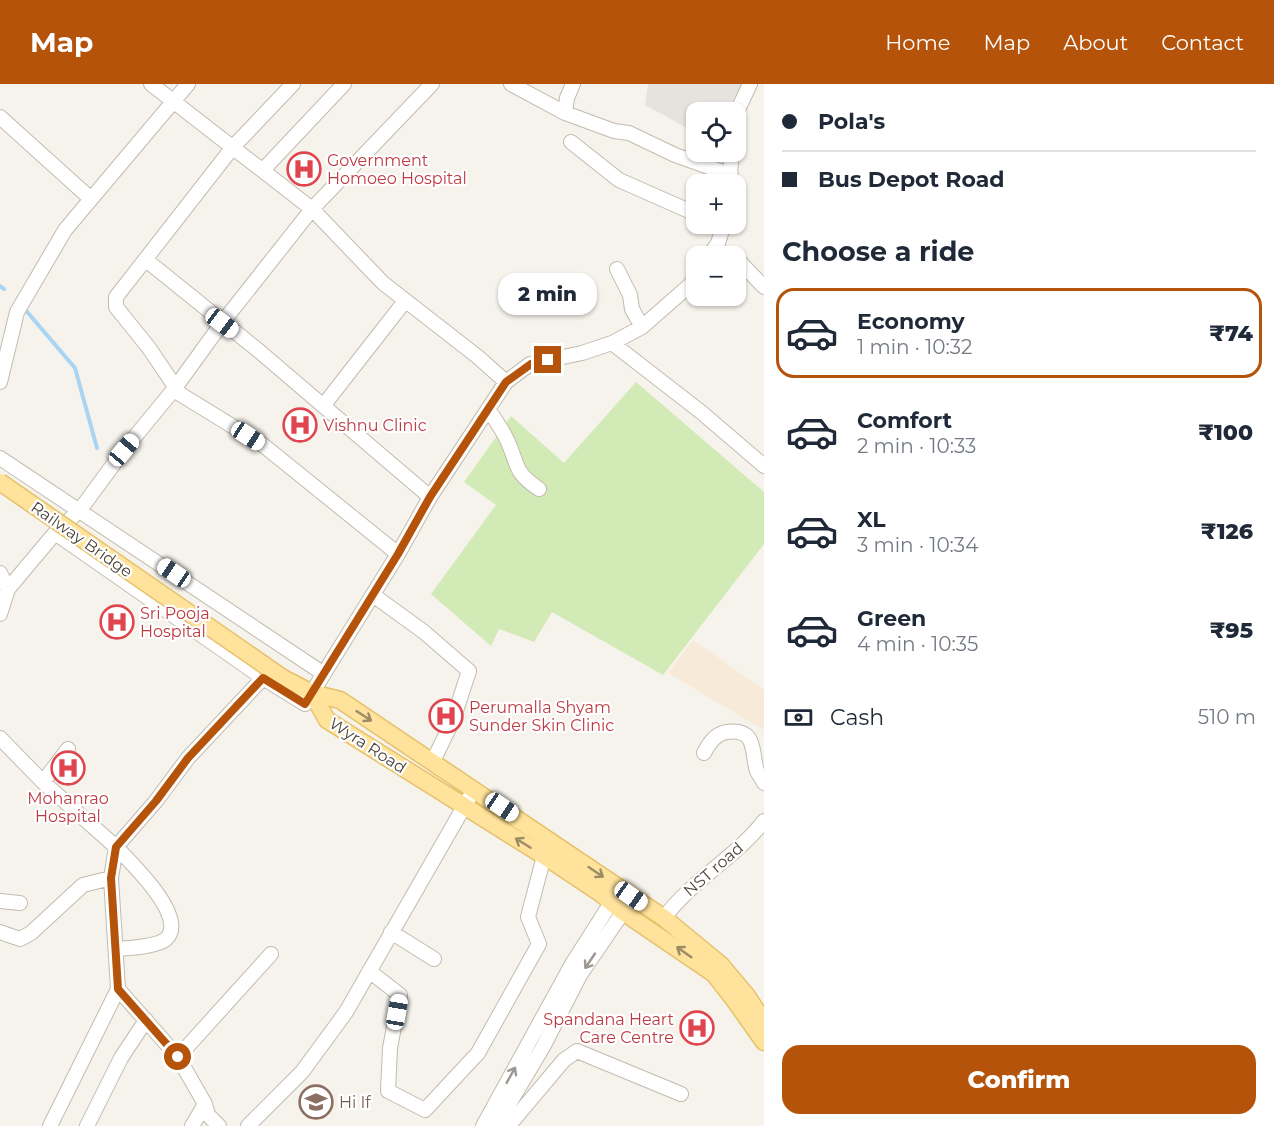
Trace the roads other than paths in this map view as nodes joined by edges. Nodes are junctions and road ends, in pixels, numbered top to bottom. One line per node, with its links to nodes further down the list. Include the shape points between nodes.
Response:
1 (151, 84): 9 (street)
2 (188, 84): 9 (street)
3 (293, 84): 14 (street)
4 (344, 84): 15 (street)
5 (432, 84): 18 (street)
6 (511, 84): 11 (street)
7 (573, 84): 11 (street)
8 (750, 84): 10 (street)
9 (173, 102): 14 (street); 17 (street)
10 (742, 102)
11 (565, 113): 16 (street, via 629,133)
12 (0, 117): 17 (street)
13 (571, 142): 19 (street, via 619,180)
14 (233, 147): 15 (street); 24 (street)
15 (263, 170): 18 (street)
16 (717, 174)
17 (91, 198): 33 (street, via 65,230 21,305)
18 (312, 209): 29 (street, via 382,283); 30 (street)
19 (686, 210)
20 (719, 234): 21 (street)
21 (718, 243): 22 (street); 23 (street)
22 (716, 246)
23 (722, 246)
24 (146, 260): 30 (street); 35 (street, via 116,297 116,308)
25 (746, 268): 27 (street)
26 (616, 269): 31 (street)
27 (764, 287)
28 (686, 288): 31 (street)
29 (405, 301): 34 (street); 36 (street)
30 (222, 323): 35 (street); 36 (street)
31 (642, 327): 32 (street)
32 (612, 343): 34 (street, via 531,364); 39 (street)
33 (0, 382)
34 (506, 382): 37 (street)
35 (175, 388): 43 (street); 45 (street, via 262,445)
36 (323, 406): 42 (street)
37 (488, 409): 41 (street, via 505,435 518,470); 42 (street)
38 (0, 458): 43 (street)
39 (764, 466)
40 (0, 482): 52 (main road, Railway Bridge, bridge, via 283,678)
41 (539, 489)
42 (430, 497): 45 (street)
43 (80, 510): 44 (street); 50 (street)
44 (55, 533): 47 (street); 51 (street)
45 (398, 554): 48 (street)
46 (0, 573): 47 (street)
47 (8, 588): 49 (street)
48 (373, 595): 50 (street); 56 (street, via 469,671 453,720)
49 (0, 614)
50 (324, 674): 52 (street)
51 (263, 678): 52 (street, via 305,704); 63 (street, via 188,758)
52 (312, 693): 56 (main road, Wyra Road, one-way to 56, via 339,700); 60 (main road, Wyra Road, via 327,720)
53 (0, 738): 57 (street)
54 (68, 749): 57 (street)
55 (704, 753): 58 (street, via 717,735 745,735 755,750 757,770)
56 (433, 761): 59 (main road, Wyra Road)
57 (43, 782): 63 (street)
58 (764, 783)
59 (473, 788): 60 (street); 66 (main road, Wyra Road, one-way to 66)
60 (466, 806): 64 (main road, Wyra Road, one-way to 60); 71 (street)
61 (764, 821): 62 (street, NST road)
62 (758, 838): 69 (street, NST road, via 693,885)
63 (116, 847): 65 (street); 72 (street, via 157,892 171,929 166,939 156,944)
64 (544, 856): 66 (main road, Wyra Road); 75 (street, via 528,917 539,944 478,1053 426,1110 388,1091 390,1048 400,995)
65 (111, 878): 70 (street, via 82,885 20,939); 72 (street)
66 (622, 900): 69 (main road, Wyra Road); 79 (main road, Wyra Road, one-way to 66, via 714,974); 83 (street, one-way to 83); 89 (street, one-way to 66, via 572,964)
67 (0, 901): 68 (street)
68 (20, 903)
69 (664, 918): 78 (main road, Wyra Road, via 721,965)
70 (0, 932)
71 (391, 932): 74 (street); 75 (street)
72 (116, 950): 76 (street)
73 (271, 954): 80 (street)
74 (434, 959)
75 (369, 971): 88 (street, via 346,1012 302,1072)
76 (118, 989): 77 (street); 84 (street)
77 (147, 1020): 80 (street); 85 (street, via 121,1058)
78 (764, 1022)
79 (764, 1042)
80 (178, 1057): 82 (street)
81 (681, 1094): 83 (street, via 577,1051 564,1060)
82 (205, 1115): 86 (street); 87 (street)
83 (506, 1124)
84 (50, 1126)
85 (87, 1126)
86 (192, 1126)
87 (219, 1126)
88 (248, 1126)
89 (483, 1126)

